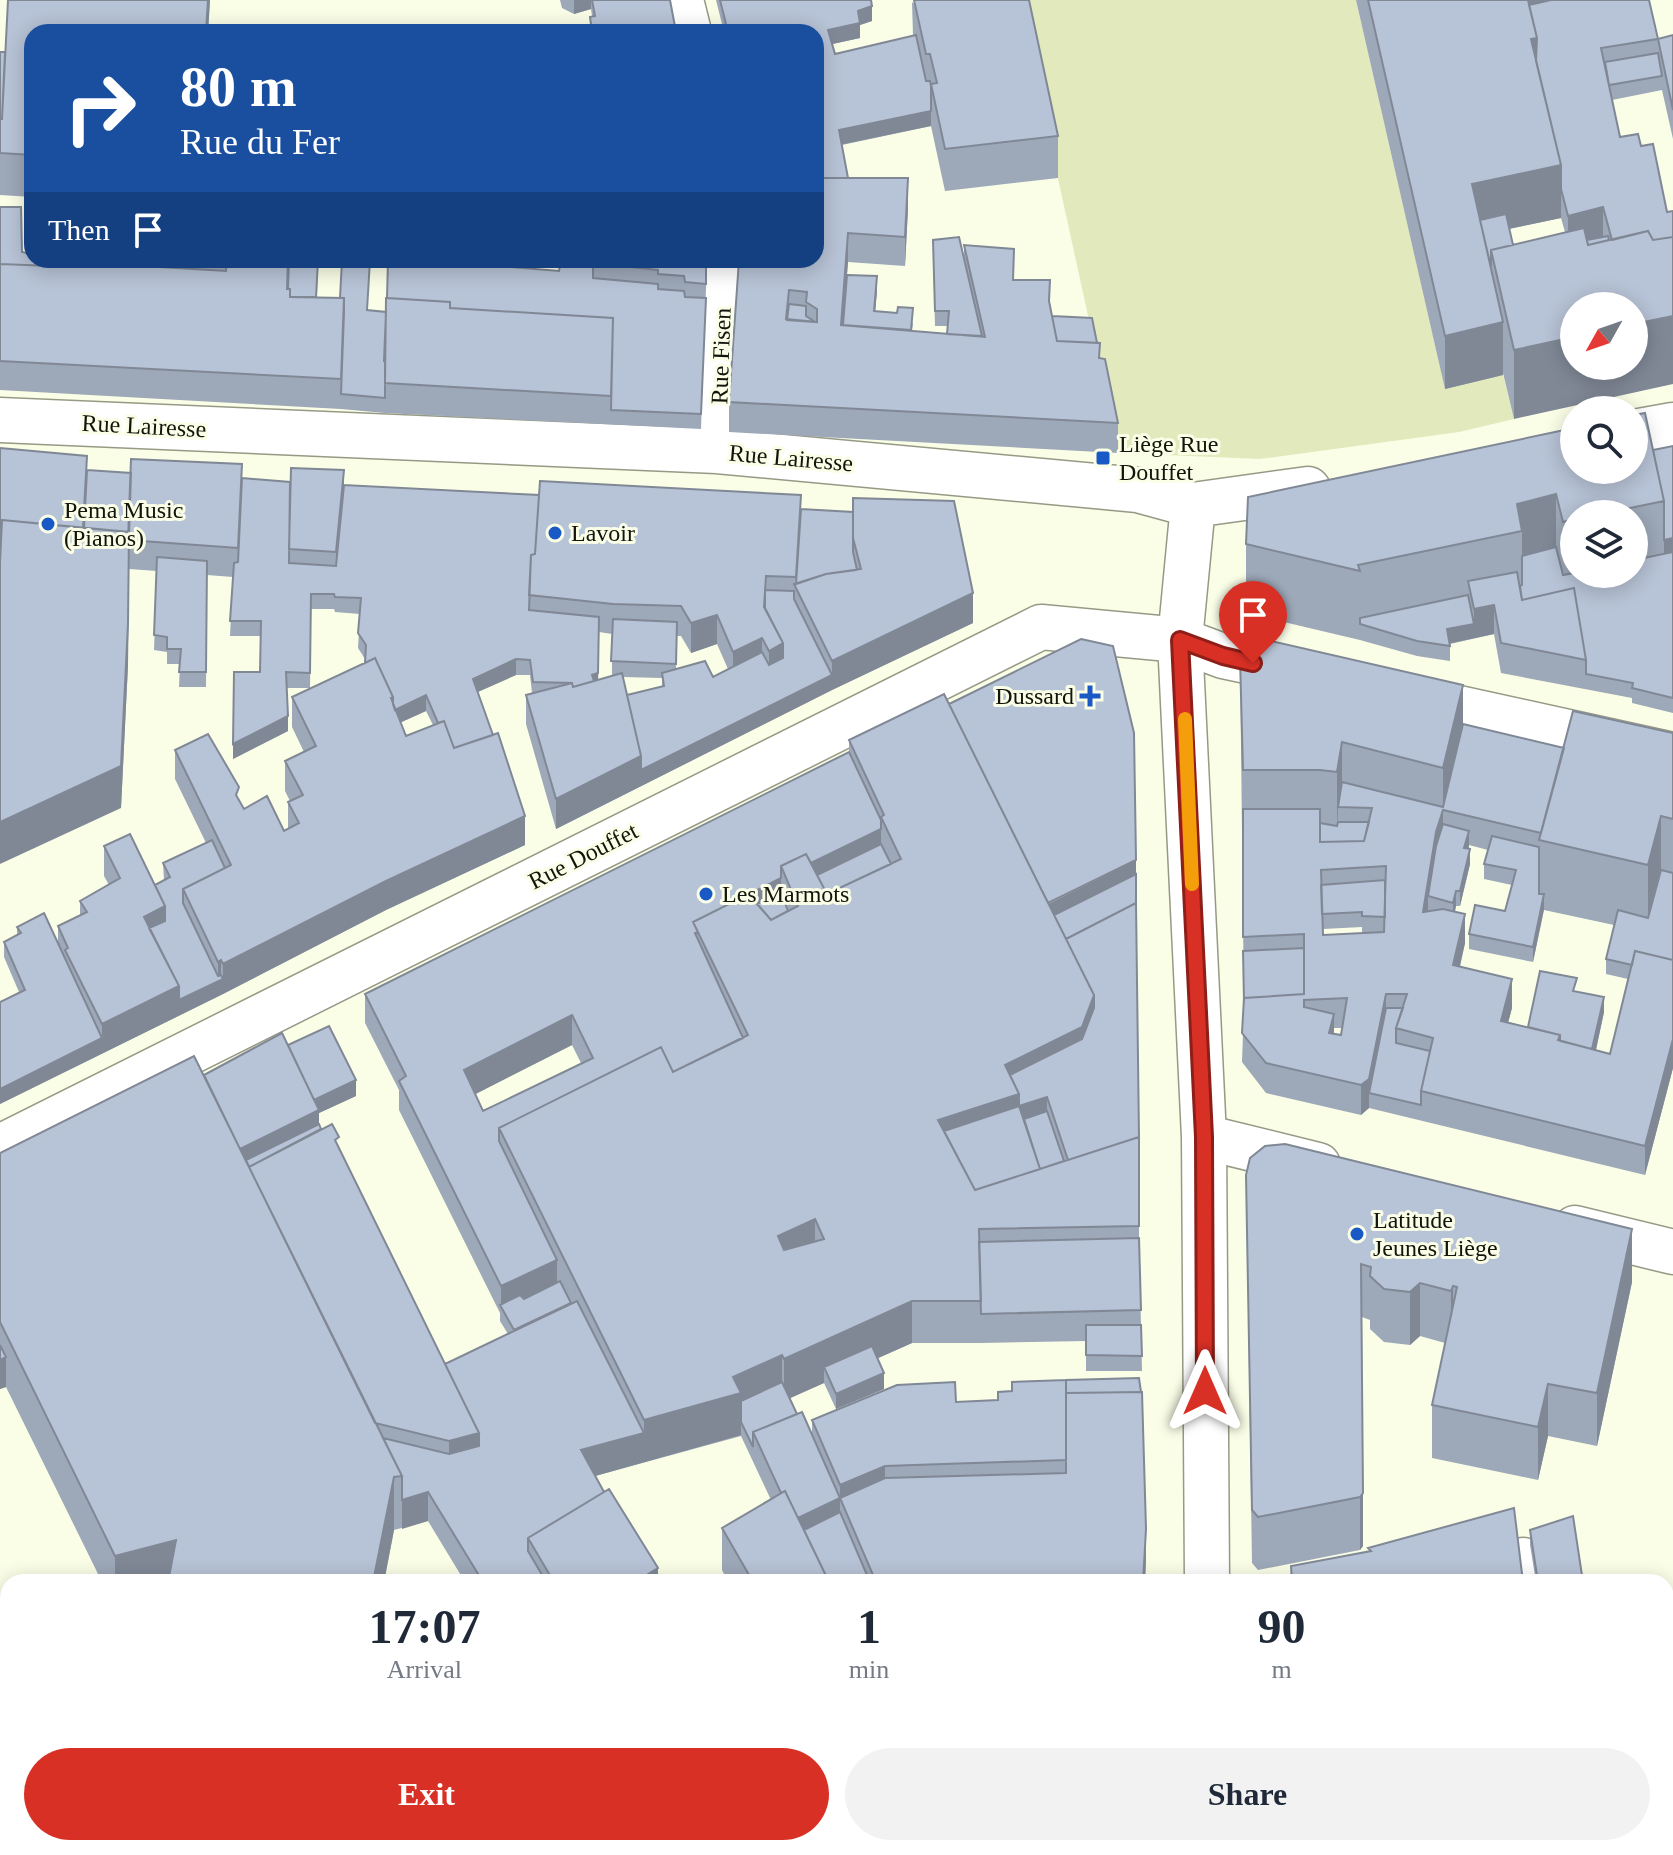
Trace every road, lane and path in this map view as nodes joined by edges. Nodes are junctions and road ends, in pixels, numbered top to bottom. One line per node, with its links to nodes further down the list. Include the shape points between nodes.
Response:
1 (681, 0): 2 (street)
2 (687, 24)
3 (725, 268): 7 (street, Rue Fisen)
4 (0, 420): 7 (street, Rue Lairesse)
5 (1673, 425): 6 (street)
6 (1648, 429)
7 (717, 451): 9 (street, Rue Lairesse, via 1138,490)
8 (1340, 485): 9 (street, Rue Lairesse)
9 (1193, 505): 10 (street)
10 (1180, 640): 11 (street, Rue Douffet, via 1223,656); 12 (street); 13 (street, Rue Douffet, via 1041,627)
11 (1673, 755)
12 (1204, 1137): 14 (street); 17 (street)
13 (0, 1147)
14 (1355, 1174)
15 (1537, 1218): 16 (street)
16 (1673, 1252)
17 (1207, 1574)

